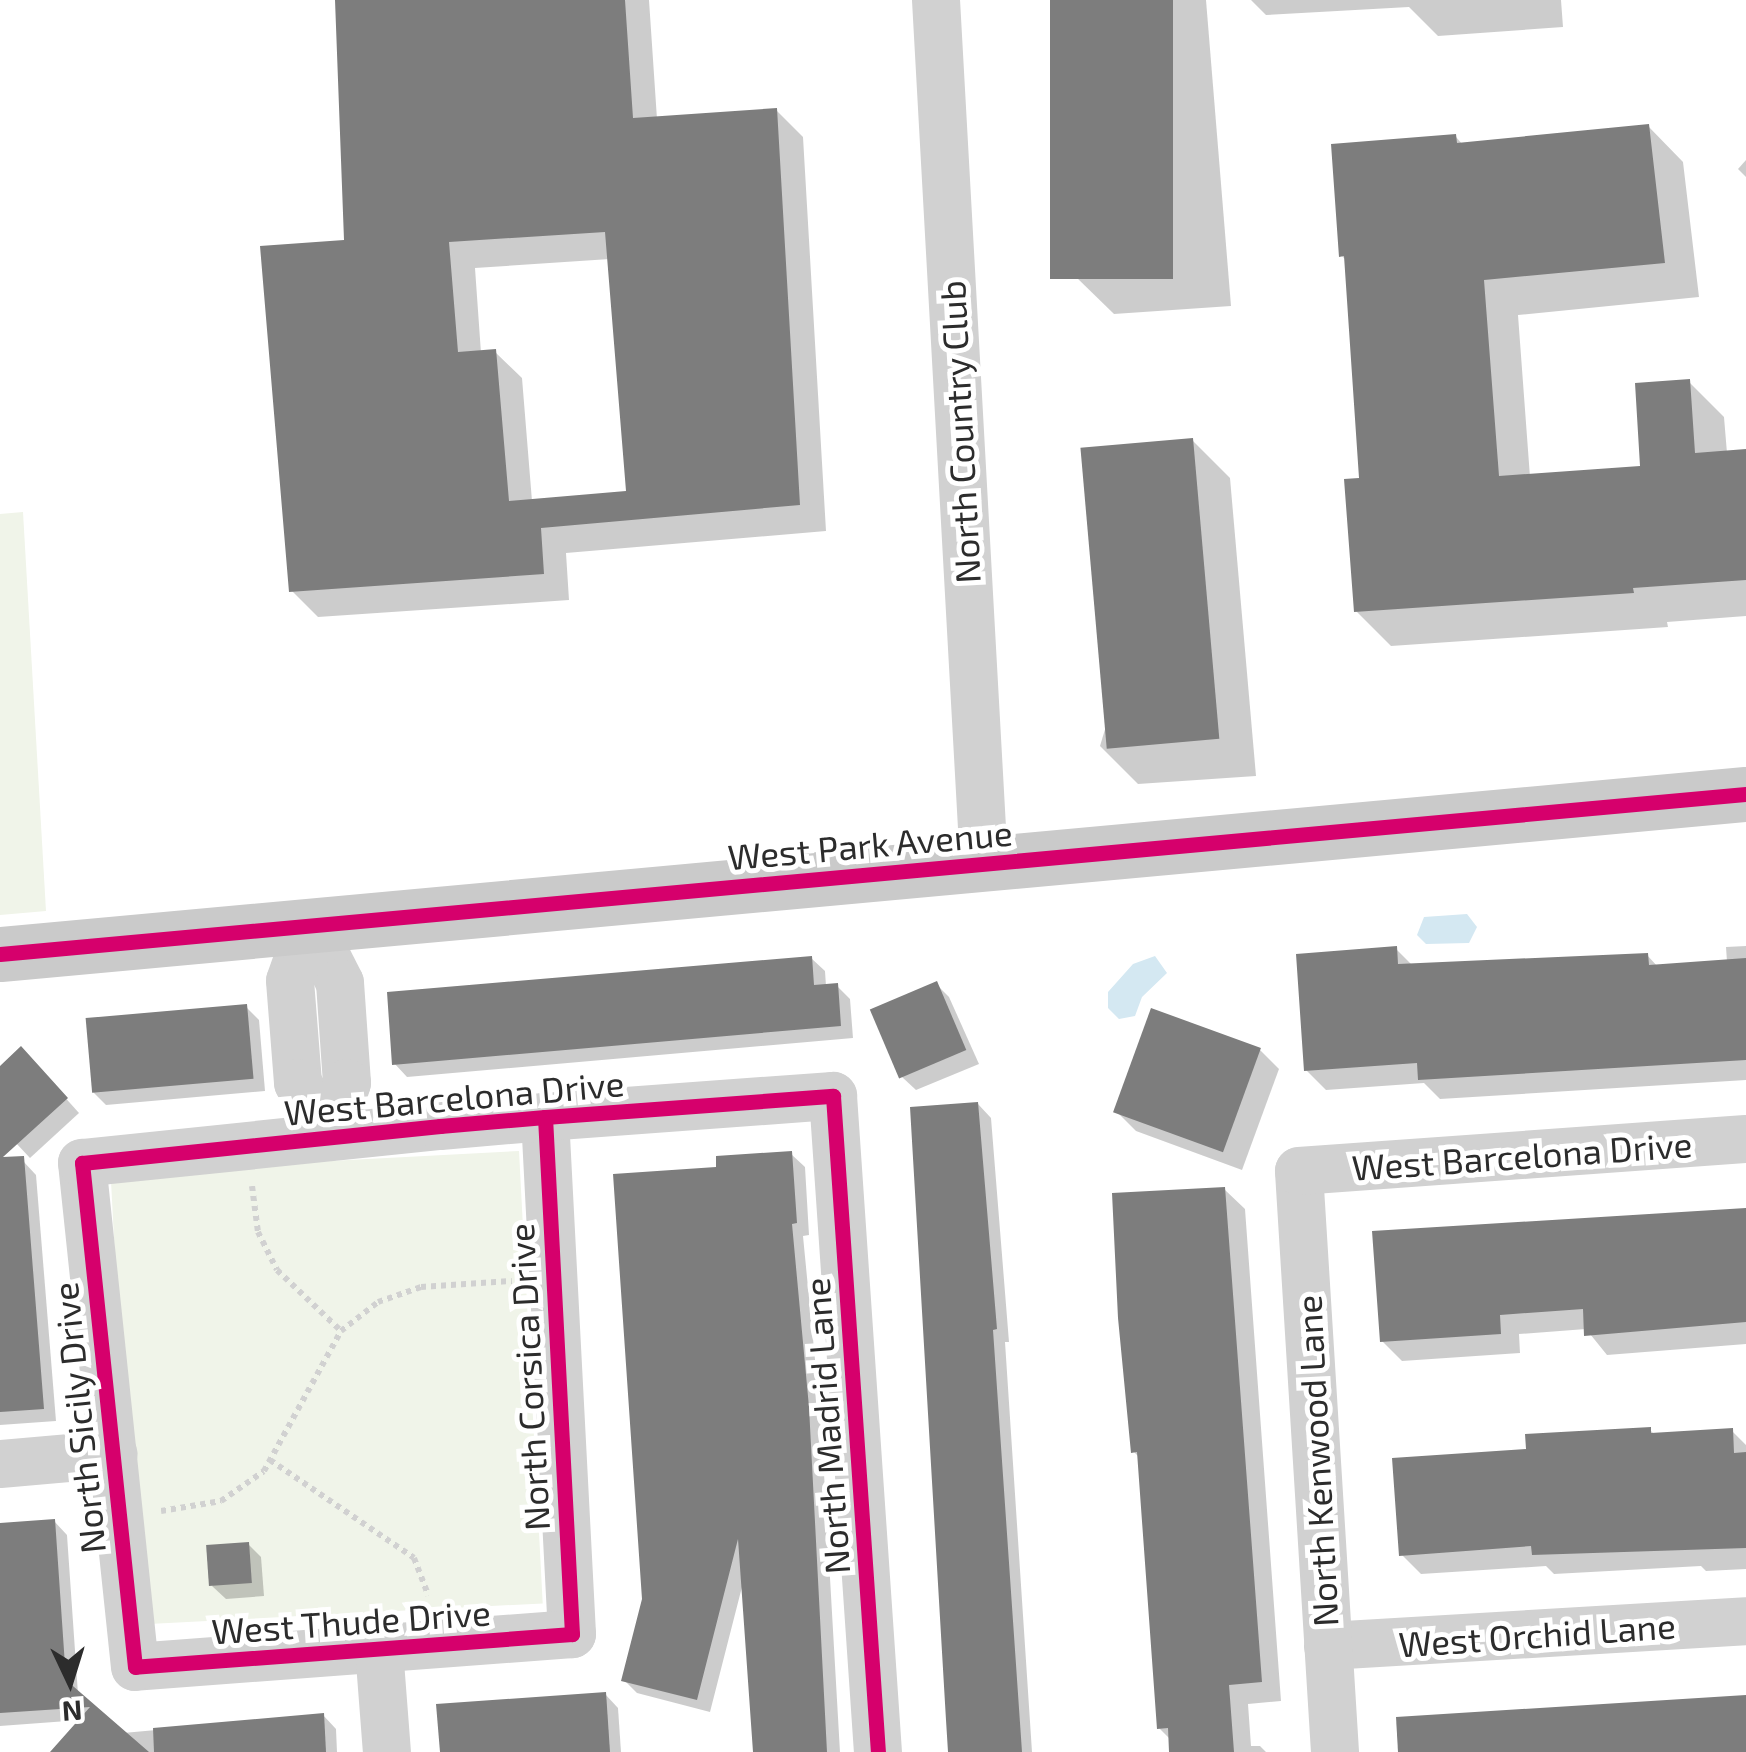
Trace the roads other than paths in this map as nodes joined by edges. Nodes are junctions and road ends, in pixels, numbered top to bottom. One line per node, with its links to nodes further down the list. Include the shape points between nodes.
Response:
1 (936, 0): 3 (street, North Country Club)
2 (1746, 794): 3 (street, West Park Avenue)
3 (984, 864): 4 (street, West Park Avenue)
4 (310, 924): 5 (street, West Park Avenue); 8 (street, via 340,984 347,1083)
5 (0, 954)
6 (832, 1096): 7 (street, West Barcelona Drive); 20 (street, North Madrid Lane)
7 (544, 1116): 8 (street, West Barcelona Drive); 15 (street, North Corsica Drive)
8 (329, 1137): 10 (street, West Barcelona Drive)
9 (1746, 1139): 11 (street, West Barcelona Drive)
10 (82, 1163): 12 (street, North Sicily Drive)
11 (1299, 1170): 16 (street, North Kenwood Lane)
12 (114, 1454): 13 (street); 18 (street, North Sicily Drive)
13 (0, 1464)
14 (1746, 1621): 16 (street, West Orchid Lane)
15 (572, 1634): 17 (street, West Thude Drive)
16 (1328, 1646): 21 (street, North Kenwood Lane)
17 (379, 1649): 18 (street, West Thude Drive); 19 (street)
18 (135, 1667)
19 (387, 1752)
20 (878, 1752)
21 (1335, 1752)

